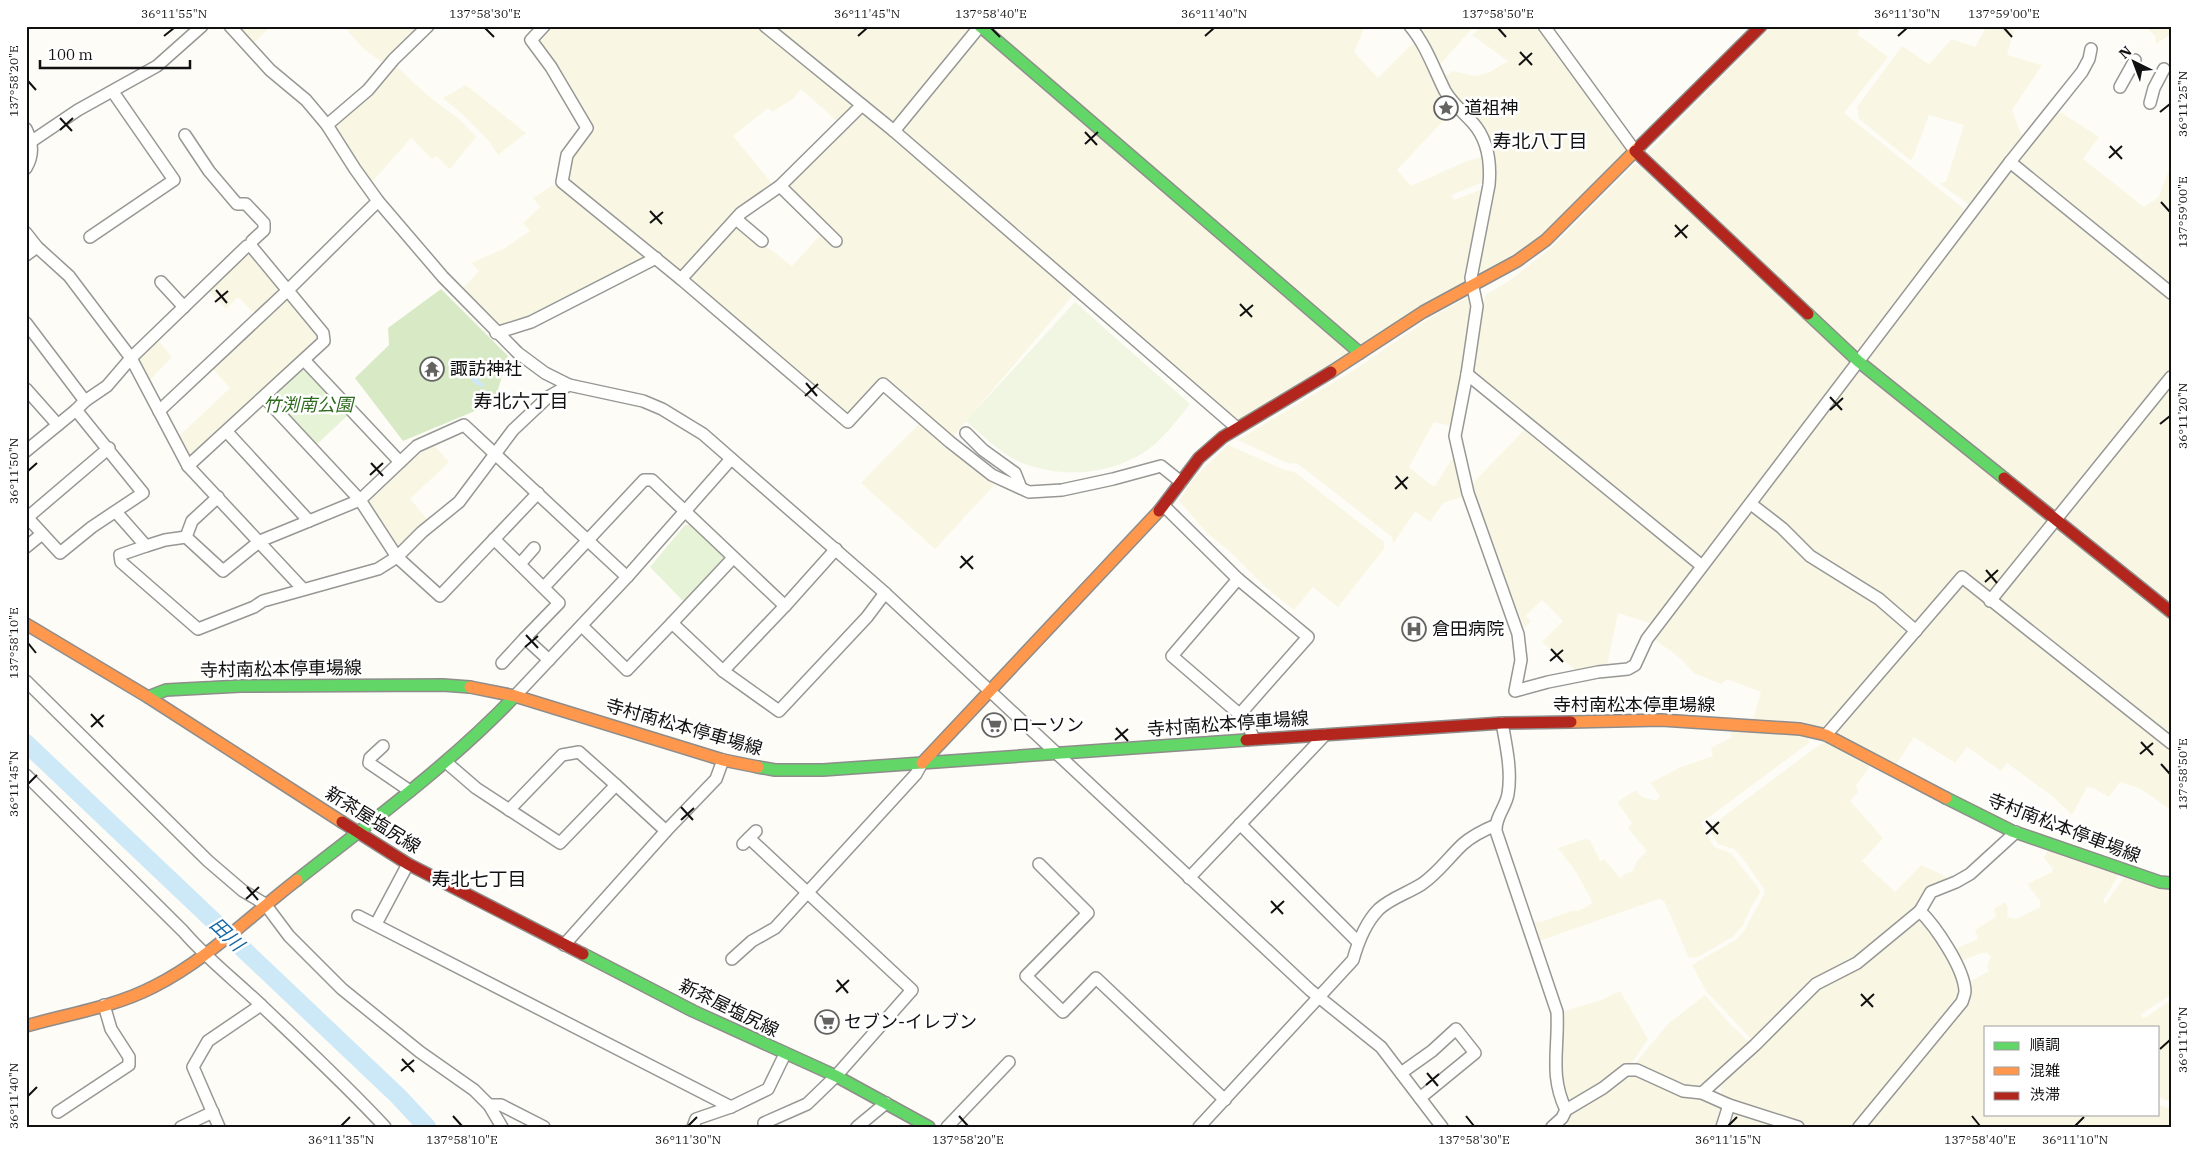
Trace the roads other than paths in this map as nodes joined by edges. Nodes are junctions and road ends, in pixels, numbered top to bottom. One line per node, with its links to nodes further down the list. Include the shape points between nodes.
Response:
1 (202, 26): 14 (street, via 157,66)
2 (230, 26): 17 (street)
3 (428, 26): 17 (street, via 368,90)
4 (544, 26): 35 (street, via 531,40 587,128 567,156 562,182)
5 (765, 26): 16 (street)
6 (980, 26): 19 (street); 44 (main road)
7 (1410, 26): 38 (street, via 1451,101 1474,125 1488,152 1490,185)
8 (1544, 26): 22 (street)
9 (1761, 26): 22 (main road)
10 (2091, 49): 23 (street, via 2082,72)
11 (2135, 60): 13 (street)
12 (2164, 69): 15 (street)
13 (2120, 87)
14 (112, 92): 21 (street); 29 (street, via 174,180)
15 (2150, 103)
16 (862, 105): 19 (street); 25 (street)
17 (327, 125): 26 (street)
18 (26, 129): 21 (street)
19 (894, 131): 57 (street)
20 (185, 135): 32 (street, via 237,204 246,204 264,224 264,230)
21 (32, 141): 24 (street, via 32,159)
22 (1635, 151): 38 (main road, via 1546,240 1517,261); 47 (main road)
23 (2010, 162): 39 (street); 47 (street)
24 (26, 168)
25 (780, 186): 27 (street); 31 (street)
26 (378, 201): 40 (street); 43 (street, via 442,278)
27 (736, 219): 30 (street); 36 (street)
28 (26, 233): 33 (street)
29 (90, 237)
30 (762, 240)
31 (836, 241)
32 (251, 246): 40 (street); 41 (street, via 247,246)
33 (37, 247): 34 (street); 45 (street, via 69,276)
34 (26, 255)
35 (656, 258): 36 (street); 43 (street, via 531,322)
36 (681, 279): 67 (street, via 848,422 883,384 985,469)
37 (160, 282): 41 (street)
38 (1472, 285): 44 (main road); 48 (street, via 1477,306)
39 (2169, 289)
40 (287, 291): 46 (street, via 323,333 324,341); 55 (street)
41 (184, 307): 45 (street)
42 (26, 323): 53 (street)
43 (496, 333): 50 (street, via 546,373)
44 (1360, 353): 57 (main road)
45 (131, 358): 53 (street, via 107,386); 55 (street)
46 (304, 360): 52 (street); 64 (street)
47 (1858, 361): 71 (street); 76 (main road)
48 (1467, 374): 90 (street); 90 (street, via 1455,436 1468,494 1518,634 1521,660 1515,691 1635,665 1647,639)
49 (2171, 377): 76 (street)
50 (569, 385): 62 (street, via 548,396); 63 (street, via 643,401 662,409 703,434)
51 (27, 390): 56 (street)
52 (264, 397): 58 (street); 70 (street)
53 (85, 401): 54 (street)
54 (76, 410): 56 (street); 60 (street)
55 (159, 411): 65 (street)
56 (58, 425): 61 (street)
57 (1237, 428): 66 (main road, via 1199,458)
58 (227, 432): 65 (street); 77 (street)
59 (966, 433): 67 (street, via 1015,473)
60 (108, 448): 73 (street, via 143,493); 75 (street)
61 (26, 451)
62 (495, 453): 64 (street, via 464,425 416,446); 68 (street); 87 (street, via 459,502)
63 (731, 459): 74 (street); 86 (street)
64 (400, 462): 70 (street)
65 (188, 466): 69 (street)
66 (1181, 482): 67 (street, via 1161,466 1062,490 1029,492); 72 (main road)
67 (1021, 488)
68 (538, 493): 80 (street); 81 (street)
69 (218, 497): 79 (street, via 192,522); 82 (street)
70 (360, 500): 77 (street); 87 (street)
71 (1751, 504): 90 (street); 102 (street, via 1810,556 1879,599)
72 (1164, 506): 92 (street); 108 (main road)
73 (116, 512): 78 (street, via 60,553); 83 (street)
74 (684, 512): 81 (street, via 652,480 644,480); 88 (street); 91 (street)
75 (27, 517): 78 (street)
76 (2056, 519): 96 (street); 98 (main road)
77 (309, 521): 82 (street)
78 (42, 534): 84 (street)
79 (186, 538): 82 (street, via 223,570); 83 (street)
80 (494, 539): 87 (street, via 440,596); 89 (street)
81 (588, 540): 91 (street); 93 (street)
82 (260, 541): 94 (street)
83 (146, 546): 94 (street, via 120,555 121,562 198,629 264,600)
84 (26, 548)
85 (534, 548): 89 (street)
86 (836, 549): 95 (street); 97 (street)
87 (397, 556): 94 (street, via 378,569)
88 (733, 558): 97 (street); 99 (street)
89 (520, 564): 93 (street)
90 (1702, 566)
91 (626, 577): 101 (street)
92 (1238, 579): 111 (street, via 1172,656); 111 (street, via 1308,637)
93 (544, 587): 103 (street, via 559,602)
94 (302, 588)
95 (885, 593): 106 (street, via 867,617 779,711); 108 (street)
96 (1990, 600): 102 (street, via 1962,577); 116 (street)
97 (785, 606): 106 (street)
98 (2171, 612)
99 (672, 623): 101 (street, via 627,670); 106 (street)
100 (26, 624): 110 (main road, 新茶屋塩尻線)
101 (582, 626): 104 (street)
102 (1916, 631): 114 (street)
103 (525, 638): 104 (street); 105 (street)
104 (549, 660): 109 (street)
105 (502, 663)
106 (723, 671)
107 (26, 681): 137 (street, via 208,861)
108 (992, 691): 118 (street); 121 (main road)
109 (515, 696): 110 (main road, 寺村南松本停車場線, via 443,685 242,686 166,690); 119 (main road, 寺村南松本停車場線); 120 (main road)
110 (148, 697): 128 (main road, 新茶屋塩尻線)
111 (1240, 714): 115 (street)
112 (1502, 723): 113 (main road, 寺村南松本停車場線); 114 (main road, 寺村南松本停車場線, via 1661,720 1800,729); 127 (street, via 1509,774 1508,795)
113 (1325, 735): 115 (main road, 寺村南松本停車場線); 126 (street)
114 (1826, 735): 130 (main road, 寺村南松本停車場線, via 1955,804)
115 (1254, 739): 118 (main road, 寺村南松本停車場線)
116 (2171, 743)
117 (383, 746): 124 (street, via 369,763)
118 (1056, 752): 121 (main road, 寺村南松本停車場線); 134 (street)
119 (723, 760): 121 (main road, 寺村南松本停車場線, via 776,770); 129 (street, via 716,779)
120 (447, 763): 124 (main road); 125 (street)
121 (922, 763): 136 (street, via 916,774)
122 (26, 776): 143 (street)
123 (616, 785): 125 (street, via 560,843); 125 (street, via 579,752 562,755); 129 (street)
124 (410, 791): 128 (main road)
125 (509, 810)
126 (1240, 824): 134 (street); 141 (street)
127 (1496, 825): 141 (street, via 1464,843 1422,884 1380,908); 160 (street, via 1557,1012 1555,1072 1558,1094)
128 (358, 831): 132 (main road, 新茶屋塩尻線); 137 (main road)
129 (666, 831): 142 (street)
130 (2016, 832): 135 (main road, 寺村南松本停車場線); 138 (street, via 1970,874 1931,892)
131 (749, 838): 136 (street)
132 (408, 864): 140 (street); 142 (main road, 新茶屋塩尻線)
133 (1039, 864): 155 (street, via 1088,913 1026,976 1063,1012 1096,978)
134 (1189, 878): 145 (street)
135 (2171, 883)
136 (806, 892): 144 (street, via 774,928 752,941); 152 (street, via 912,990)
137 (262, 907): 143 (main road); 157 (street, via 342,989)
138 (1920, 910): 153 (street, via 1857,963 1816,984); 178 (street, via 1957,964 1965,992 1962,1002)
139 (358, 916): 140 (street)
140 (376, 924): 159 (street)
141 (1358, 942): 145 (street, via 1353,960)
142 (564, 945): 149 (main road, 新茶屋塩尻線)
143 (206, 952): 146 (main road, via 152,987); 147 (street)
144 (732, 959)
145 (1318, 998): 151 (street, via 1381,1047); 155 (street)
146 (104, 1004): 148 (main road); 161 (street, via 111,1029 130,1057 130,1065)
147 (261, 1005): 162 (street, via 208,1041 193,1067); 165 (street)
148 (26, 1026)
149 (785, 1054): 152 (main road, 新茶屋塩尻線); 159 (street, via 768,1089)
150 (1009, 1062): 172 (street)
151 (1400, 1073): 154 (street); 154 (street, via 1456,1029 1475,1054)
152 (836, 1076): 156 (main road, 新茶屋塩尻線); 169 (street, via 807,1104 764,1122)
153 (1702, 1093): 158 (street); 160 (street, via 1683,1091 1637,1070 1626,1070)
154 (1420, 1098): 174 (street)
155 (1224, 1100): 173 (street)
156 (886, 1103): 170 (street); 171 (main road, 新茶屋塩尻線)
157 (489, 1105): 166 (street); 167 (street, via 501,1105)
158 (1729, 1105): 176 (street); 177 (street)
159 (731, 1107): 168 (street, via 696,1119)
160 (1566, 1110): 175 (street)
161 (58, 1112)
162 (213, 1112): 163 (street); 164 (street)
163 (182, 1127)
164 (220, 1127)
165 (385, 1127)
166 (502, 1127)
167 (544, 1127)
168 (693, 1127)
169 (768, 1127)
170 (857, 1127)
171 (930, 1127)
172 (947, 1127)
173 (1199, 1127)
174 (1442, 1127)
175 (1552, 1127)
176 (1722, 1127)
177 (1798, 1127)
178 (1859, 1127)

